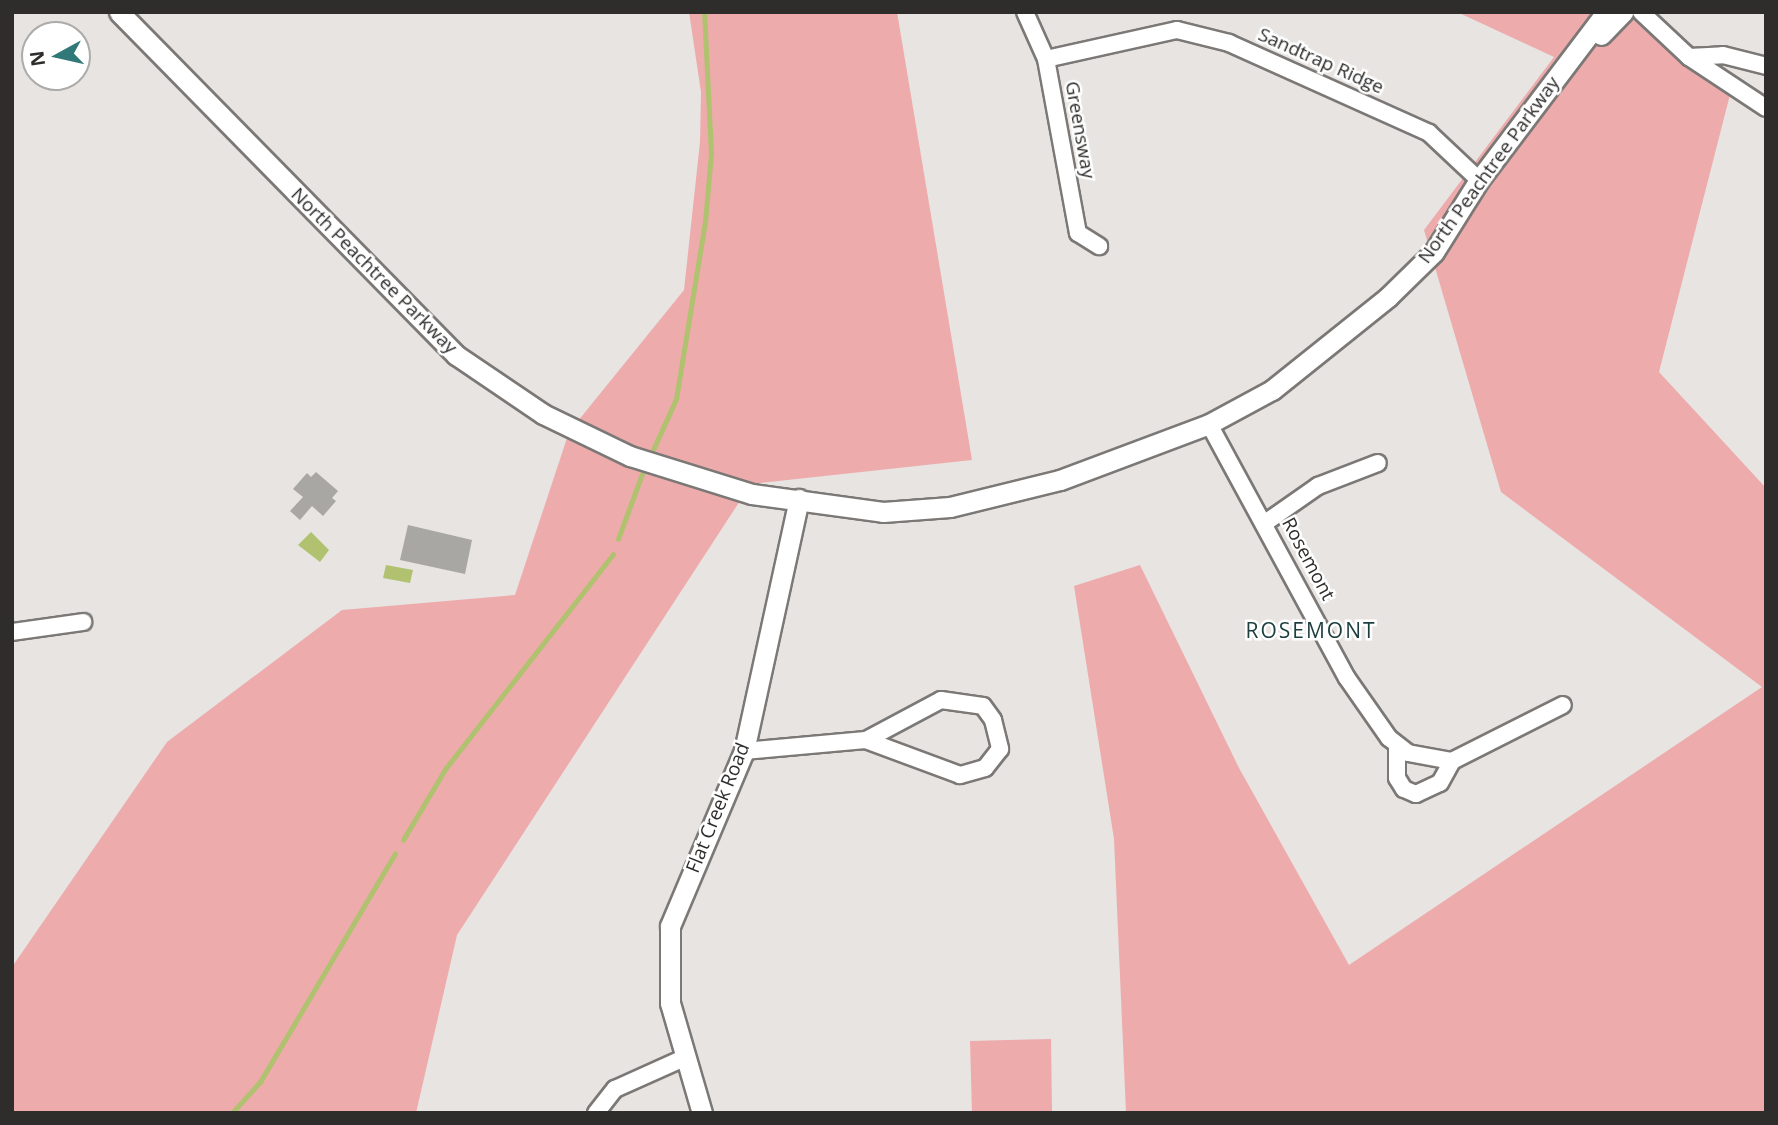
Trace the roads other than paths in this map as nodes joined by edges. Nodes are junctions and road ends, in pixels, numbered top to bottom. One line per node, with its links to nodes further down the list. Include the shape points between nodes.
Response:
1 (119, 12): 15 (street, North Peachtree Parkway, via 456,355 543,414 603,446 752,494)
2 (1025, 12): 7 (street, Greensway)
3 (1605, 12): 9 (street, North Peachtree Parkway)
4 (1623, 12): 9 (street)
5 (1641, 12): 6 (street)
6 (1689, 57): 8 (street, via 1723,55); 10 (street)
7 (1046, 60): 11 (street, Sandtrap Ridge, via 1177,30 1228,43 1429,133); 12 (street, Greensway, via 1077,233)
8 (1766, 66)
9 (1553, 82): 11 (street, North Peachtree Parkway)
10 (1766, 108)
11 (1479, 180): 13 (street, North Peachtree Parkway, via 1434,252 1388,297 1272,390)
12 (1099, 246)
13 (1209, 424): 15 (street, North Peachtree Parkway, via 1060,480 950,507 883,512); 16 (street, Rosemont)
14 (1378, 463): 16 (street, via 1318,486)
15 (799, 499): 22 (street, Flat Creek Road)
16 (1265, 523): 21 (street, Rosemont, via 1347,678 1372,718)
17 (83, 622): 18 (street)
18 (12, 632)
19 (1563, 705): 23 (street)
20 (866, 740): 20 (street, via 941,701 959,700 983,706 1000,749 985,768 960,775); 22 (street)
21 (1397, 745): 23 (street, Rosemont, via 1408,753); 23 (street, via 1397,778 1404,789 1416,794 1440,783)
22 (744, 751): 24 (street, Flat Creek Road, via 670,926 670,1003)
23 (1452, 761)
24 (684, 1058): 25 (street, via 615,1089); 26 (street, Flat Creek Road)
25 (596, 1113)
26 (702, 1113)

